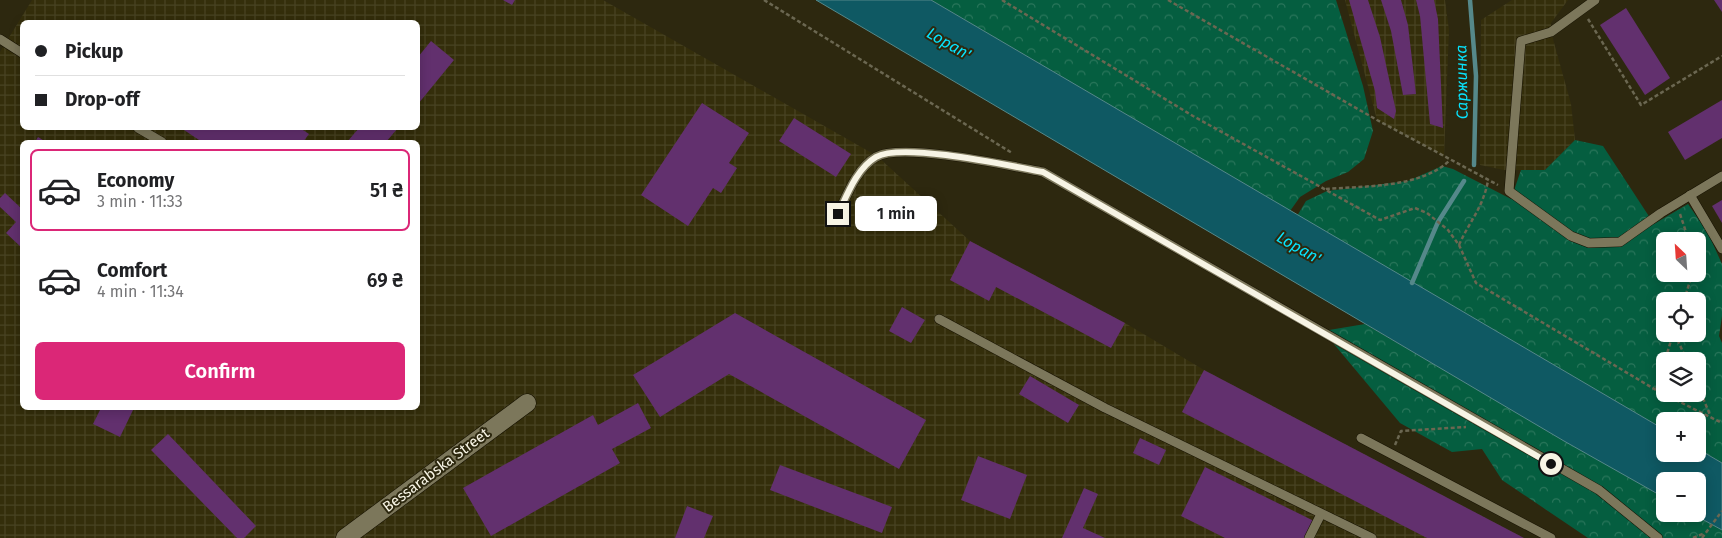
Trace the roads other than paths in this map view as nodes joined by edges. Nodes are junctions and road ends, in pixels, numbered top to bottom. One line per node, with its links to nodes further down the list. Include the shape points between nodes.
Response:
1 (1595, 0): 7 (lane, via 1551,32 1521,41 1509,191 1572,236 1589,243 1620,242)
2 (0, 39): 3 (lane)
3 (20, 52)
4 (141, 130): 5 (lane)
5 (159, 140)
6 (1722, 176): 7 (lane)
7 (1690, 195): 9 (lane)
8 (838, 214): 18 (lane, via 852,185 877,156 902,153 963,157 1043,172 1599,490)
9 (1722, 249)
10 (939, 319): 13 (lane, via 1105,408)
11 (527, 403): 14 (street, Bessarabska Street)
12 (1361, 438): 17 (lane)
13 (1321, 514): 15 (lane); 16 (lane)
14 (345, 538)
15 (1309, 538)
16 (1372, 538)
17 (1550, 538)
18 (1658, 538)

